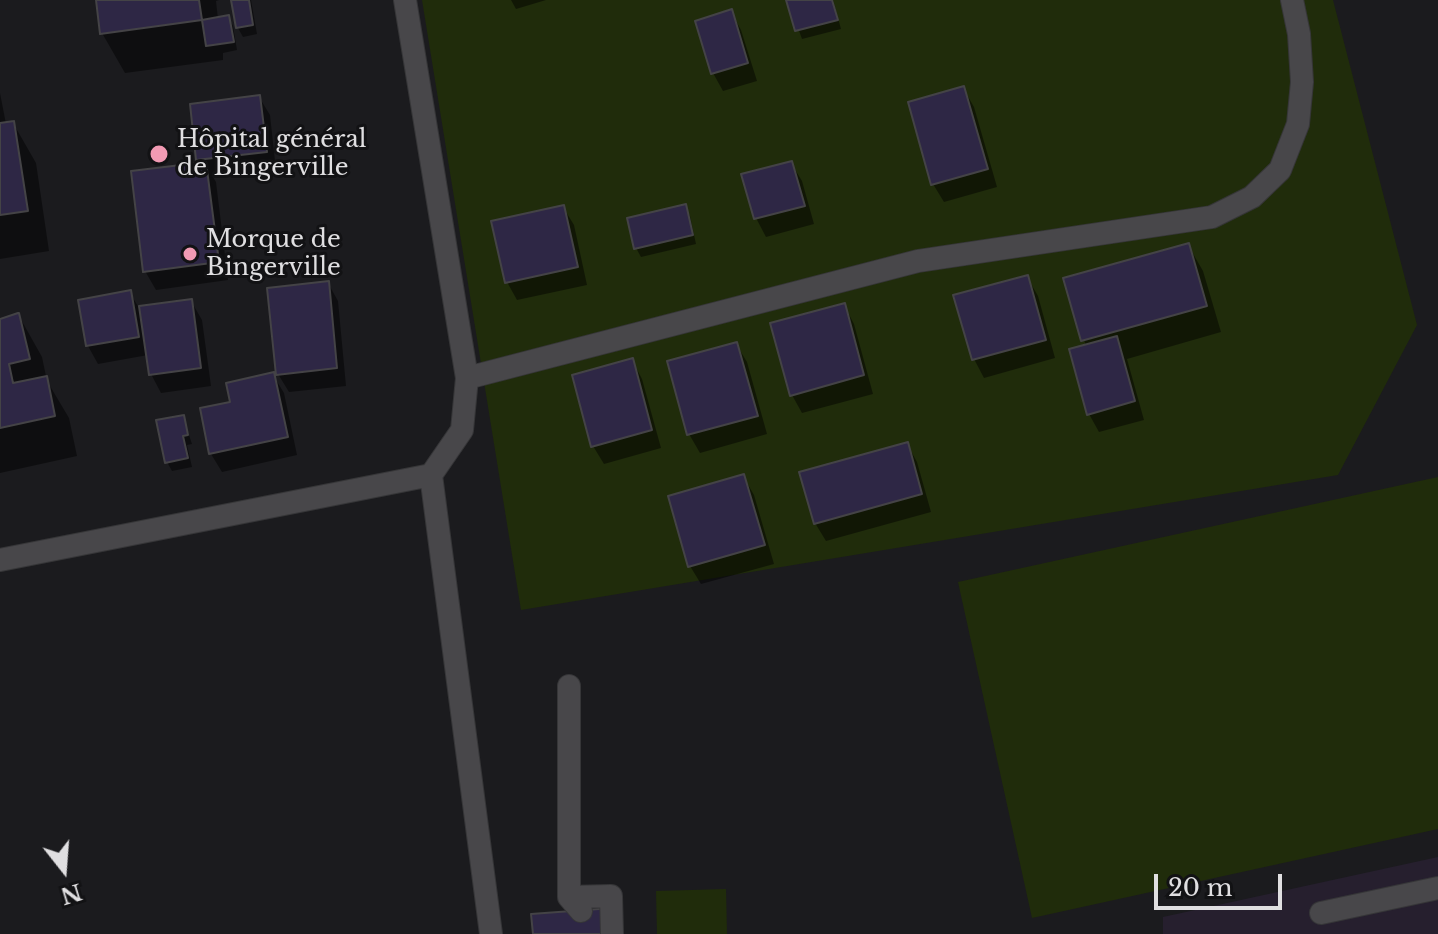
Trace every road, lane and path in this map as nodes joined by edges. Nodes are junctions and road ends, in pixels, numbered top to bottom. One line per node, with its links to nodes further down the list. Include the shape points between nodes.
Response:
1 (405, 0): 3 (street)
2 (1292, 0): 3 (street, via 1302,82 1298,124 1280,170 1252,197 1212,217 918,261)
3 (467, 378): 4 (street, via 462,430)
4 (431, 475): 5 (street); 9 (street)
5 (0, 560)
6 (569, 686): 10 (street, via 575,904 611,896)
7 (1438, 888): 8 (street)
8 (1321, 913)
9 (491, 934)
10 (612, 934)

